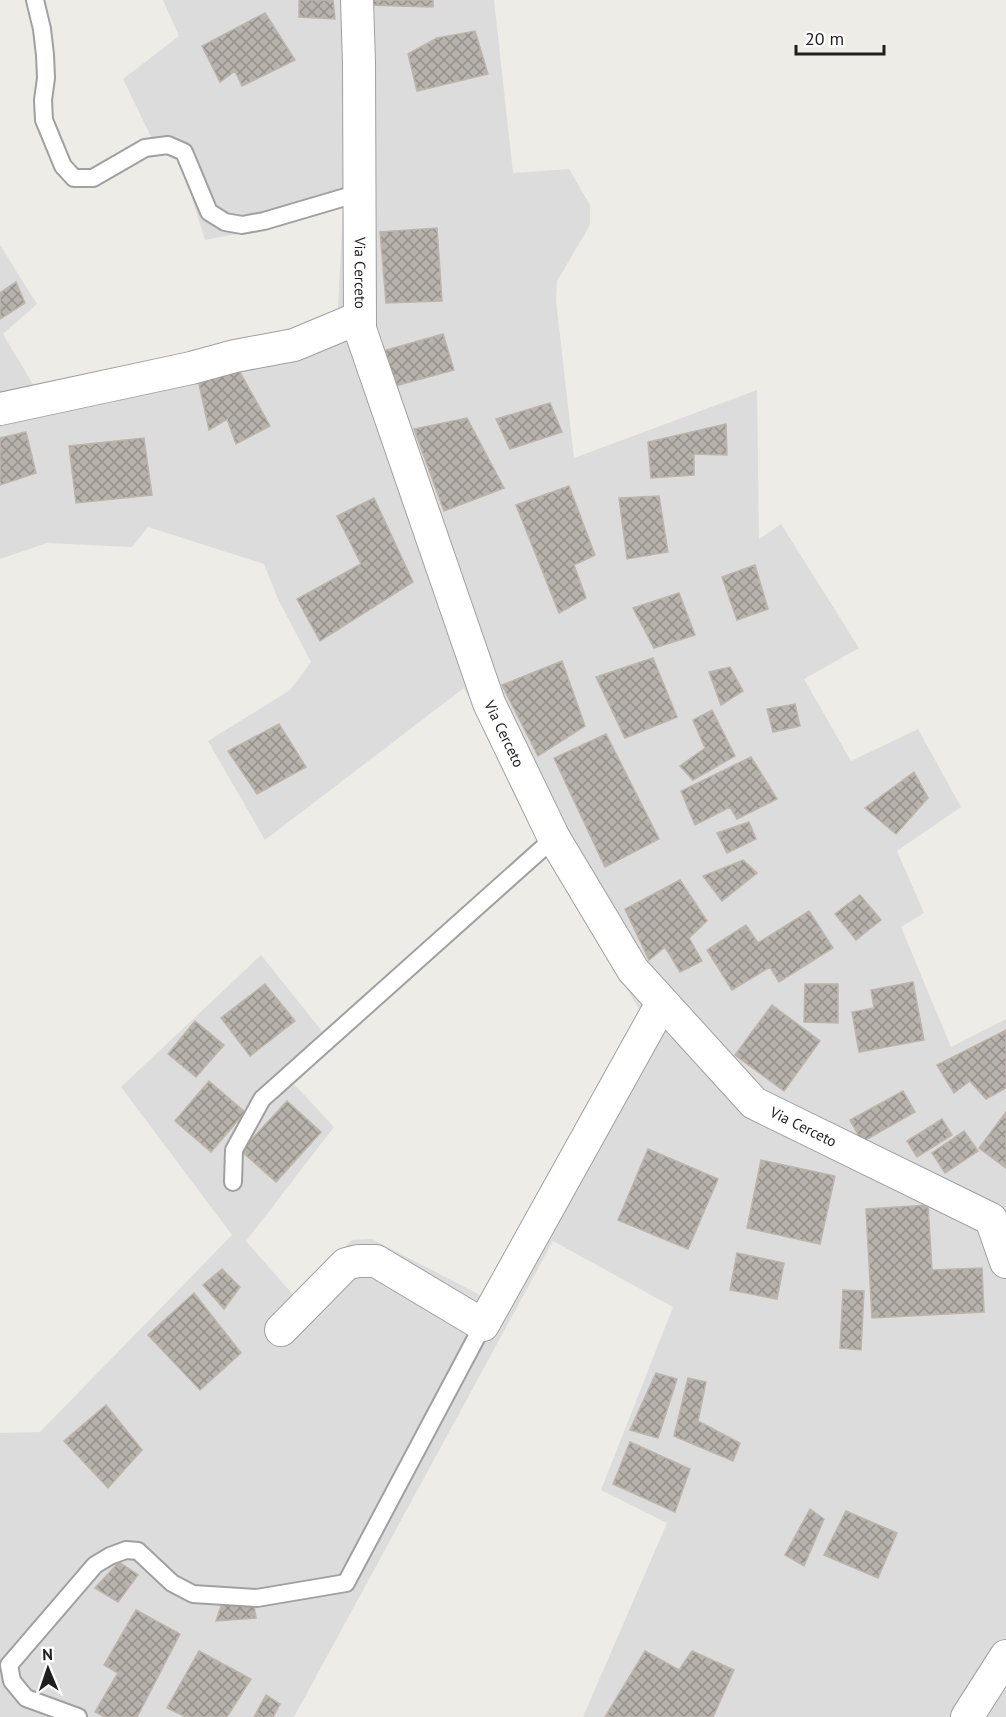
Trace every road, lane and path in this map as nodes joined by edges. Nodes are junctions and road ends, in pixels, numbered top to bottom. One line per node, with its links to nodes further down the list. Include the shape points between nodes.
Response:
1 (35, 0): 3 (lane, via 45,56 44,120 63,166 74,178 93,178 146,148 168,145 184,152 209,212 225,222 242,225)
2 (357, 0): 3 (street, Via Cerceto)
3 (359, 193): 4 (street, Via Cerceto)
4 (359, 318): 5 (street, via 294,345); 6 (street, Via Cerceto, via 489,703)
5 (0, 409)
6 (554, 838): 7 (street, Via Cerceto, via 633,970); 8 (lane, via 262,1099 234,1150)
7 (663, 1003): 9 (street, Via Cerceto, via 754,1103); 11 (street)
8 (233, 1182)
9 (999, 1217): 10 (street, Via Cerceto)
10 (1006, 1262)
11 (483, 1325): 12 (street, via 376,1261 358,1261 346,1264); 14 (lane, via 346,1583 257,1598 193,1594 172,1583 138,1551 126,1550 95,1565 9,1665 12,1682 26,1698)
12 (281, 1330)
13 (1006, 1656): 15 (street)
14 (78, 1717)
15 (967, 1717)

